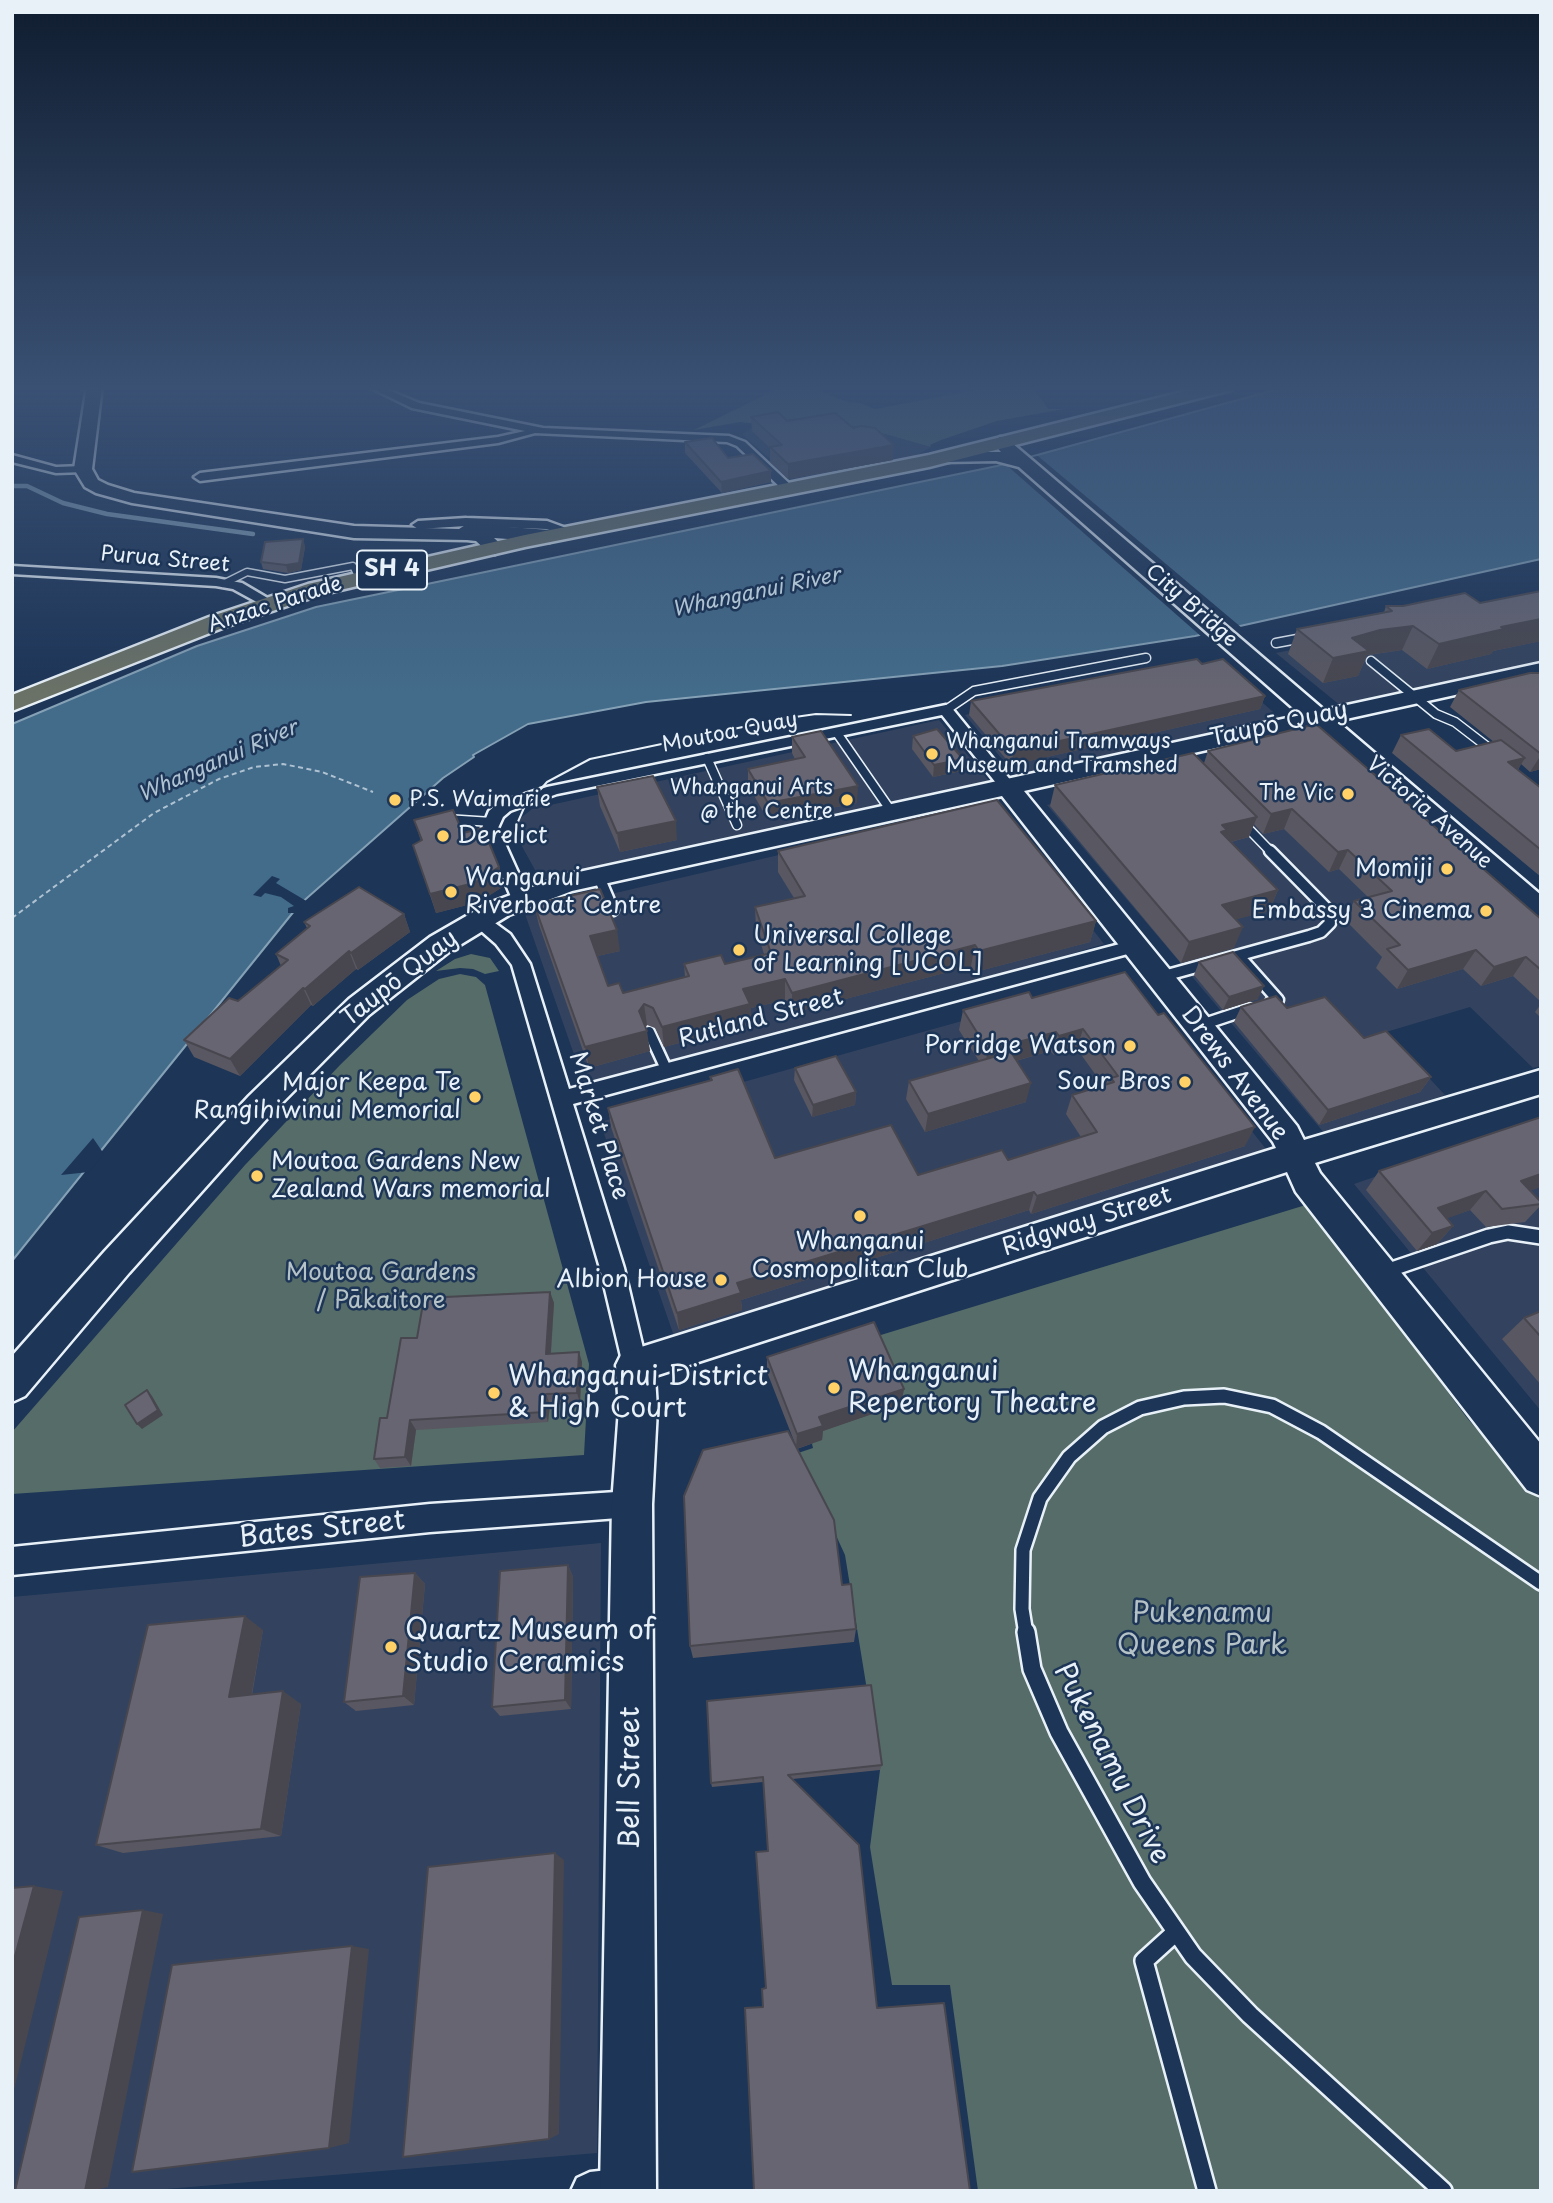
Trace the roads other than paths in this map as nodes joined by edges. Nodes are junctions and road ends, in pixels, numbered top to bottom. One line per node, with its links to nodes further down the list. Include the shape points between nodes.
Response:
1 (107, 489): 4 (street, via 132,498 334,529)
2 (778, 489): 5 (main road, Anzac Parade / SH 4)
3 (1053, 489): 20 (street, City Bridge)
4 (423, 533): 5 (street, via 468,529); 6 (street); 7 (street, via 435,544)
5 (560, 534): 6 (main road, Anzac Parade / SH 4)
6 (488, 549): 7 (main road, Anzac Parade / SH 4)
7 (439, 559): 9 (main road, Anzac Parade / SH 4)
8 (12, 570): 10 (street, Purua Street)
9 (359, 578): 10 (lane, via 353,566 285,579 247,572); 11 (main road, Anzac Parade / SH 4)
10 (223, 583): 11 (street, Purua Street)
11 (269, 603): 18 (main road, Anzac Parade / SH 4)
12 (1316, 635): 13 (lane)
13 (1276, 643)
14 (1146, 658): 19 (lane, Moutoa Quay, via 974,691)
15 (1371, 661): 17 (lane)
16 (1530, 674): 17 (street, Taupō Quay)
17 (1414, 696): 20 (street, Taupō Quay); 22 (lane)
18 (12, 704)
19 (946, 710): 21 (street, Moutoa Quay); 24 (street, Drews Avenue)
20 (1318, 716): 24 (street, Taupō Quay, via 1175,753); 33 (street, Victoria Avenue)
21 (837, 733): 23 (street, Moutoa Quay); 25 (lane)
22 (1498, 755)
23 (706, 758): 28 (street, Moutoa Quay, via 536,794 504,807); 29 (lane)
24 (1006, 785): 25 (street, Taupō Quay); 35 (street, Drews Avenue)
25 (891, 811): 30 (street, Taupō Quay)
26 (1235, 815): 36 (lane, via 1331,917 1321,932)
27 (439, 818): 28 (lane)
28 (492, 822): 31 (street, via 495,843)
29 (737, 825)
30 (599, 877): 31 (street, Taupō Quay); 32 (lane)
31 (521, 899): 34 (street, Taupō Quay)
32 (613, 910)
33 (1541, 910)
34 (478, 919): 42 (street, Market Place, via 503,939 521,964); 47 (street, Taupō Quay, via 398,975 305,1060)
35 (1135, 946): 37 (street, Drews Avenue); 40 (street, Rutland Street)
36 (1239, 956): 37 (lane); 38 (lane, via 1278,1000)
37 (1160, 977): 38 (street, Drews Avenue)
38 (1199, 1026): 43 (street, Drews Avenue, via 1286,1135)
39 (649, 1031): 40 (lane)
40 (667, 1071): 42 (street, Rutland Street)
41 (1541, 1082): 43 (street, Ridgway Street)
42 (562, 1099): 46 (street, Market Place)
43 (1294, 1156): 45 (street, Drews Avenue, via 1308,1182); 46 (street, Ridgway Street)
44 (1541, 1237): 45 (lane, via 1508,1232 1489,1236)
45 (1380, 1273): 48 (street, Drews Avenue)
46 (635, 1365): 49 (street, Bell Street, via 638,1409)
47 (12, 1384)
48 (1541, 1476)
49 (632, 1504): 50 (street, Bates Street, via 430,1518); 53 (street, Bell Street)
50 (12, 1561)
51 (1541, 1583): 52 (lane, Pukenamu Drive, via 1321,1432 1272,1406 1224,1396 1184,1398 1140,1408 1103,1427 1069,1457 1040,1499 1023,1550 1022,1609 1032,1669 1065,1744 1142,1882)
52 (1176, 1932): 54 (lane, via 1144,1961); 55 (lane, Pukenamu Drive, via 1250,2015)
53 (616, 2189)
54 (1207, 2191)
55 (1443, 2191)

